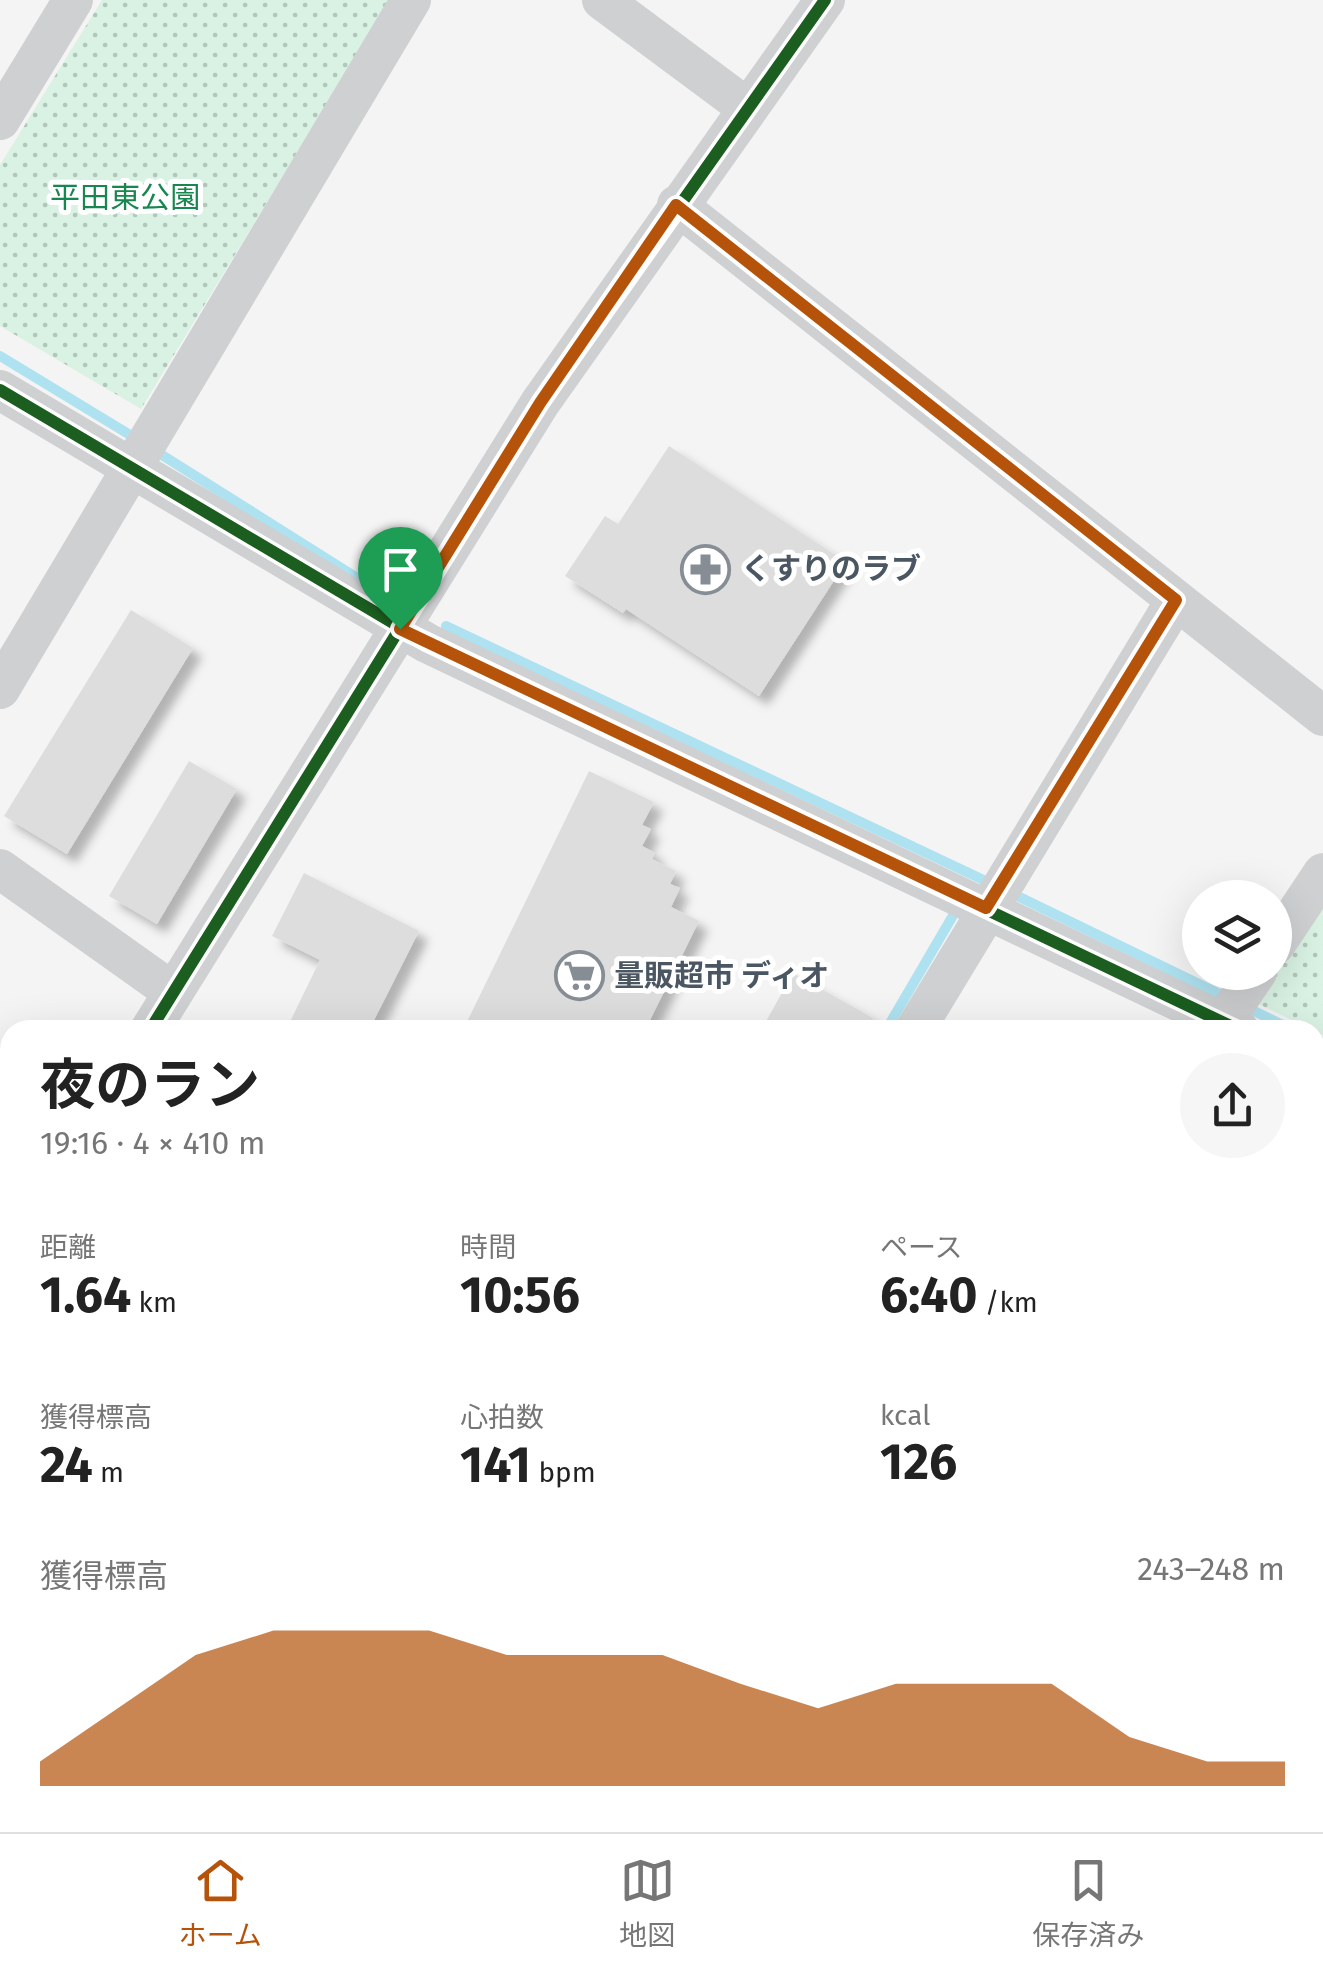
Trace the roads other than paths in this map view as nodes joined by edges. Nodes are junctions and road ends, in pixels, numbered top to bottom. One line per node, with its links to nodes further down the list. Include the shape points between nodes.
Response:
1 (74, 0): 6 (street)
2 (411, 0): 9 (street)
3 (602, 0): 5 (street)
4 (825, 0): 5 (street)
5 (746, 107): 7 (street)
6 (0, 120)
7 (676, 205): 10 (street); 11 (street, via 540,403)
8 (0, 390): 9 (street)
9 (142, 453): 11 (street); 12 (street)
10 (1176, 600): 13 (street); 16 (street)
11 (400, 629): 16 (street); 18 (street)
12 (0, 690)
13 (1323, 716)
14 (0, 869): 18 (street)
15 (1323, 873): 17 (street)
16 (982, 896): 19 (street); 21 (street)
17 (1292, 920)
18 (173, 992): 20 (street)
19 (1239, 1006)
20 (156, 1020)
21 (919, 1020)

